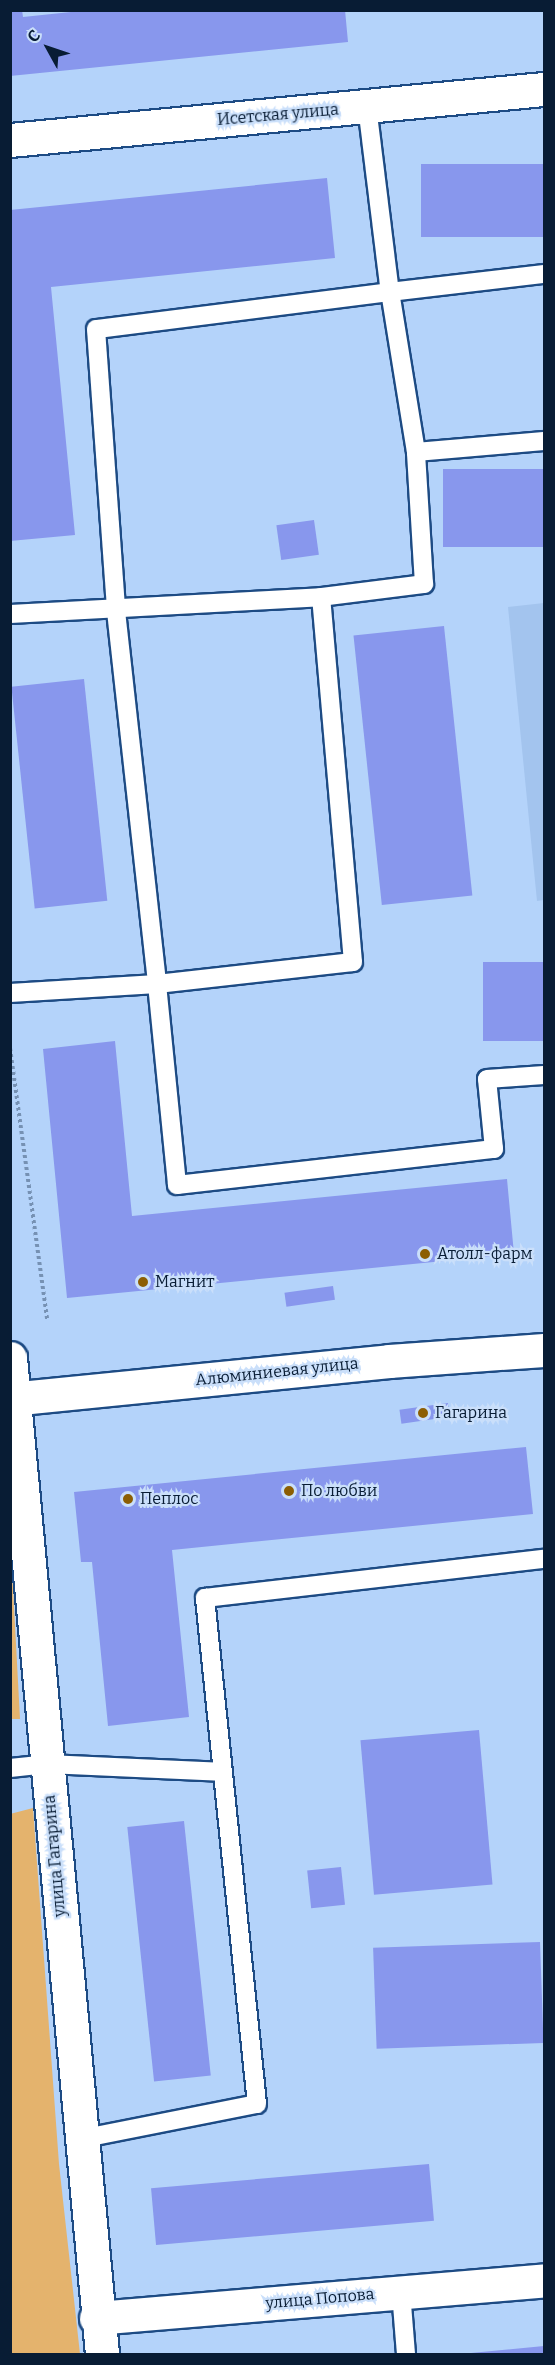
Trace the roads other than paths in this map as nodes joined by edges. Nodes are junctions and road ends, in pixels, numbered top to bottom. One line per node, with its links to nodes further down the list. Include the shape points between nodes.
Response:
1 (544, 89): 2 (street, Исетская улица)
2 (367, 106): 3 (street, Исетская улица); 5 (lane)
3 (10, 140)
4 (544, 274): 5 (lane)
5 (390, 292): 7 (lane); 9 (lane, via 96,329)
6 (544, 441): 7 (lane)
7 (417, 452): 8 (lane, via 424,584)
8 (321, 597): 9 (lane); 11 (lane, via 353,962)
9 (116, 611): 10 (lane); 11 (lane)
10 (10, 614)
11 (158, 984): 12 (lane); 13 (lane, via 177,1185 494,1149 487,1080)
12 (10, 993)
13 (544, 1075)
14 (544, 1350): 16 (street, Алюминиевая улица, via 389,1361)
15 (10, 1358): 16 (street, улица Гагарина)
16 (12, 1399): 18 (street, улица Гагарина)
17 (544, 1559): 20 (lane, via 205,1598)
18 (47, 1764): 19 (lane); 20 (lane); 21 (street, улица Гагарина)
19 (10, 1768)
20 (220, 1772): 21 (lane, via 257,2104)
21 (80, 2139): 24 (street, улица Гагарина)
22 (544, 2280): 23 (street, улица Попова)
23 (401, 2292): 24 (street, улица Попова); 26 (lane)
24 (96, 2318): 25 (street, улица Гагарина)
25 (102, 2355)
26 (406, 2355)

